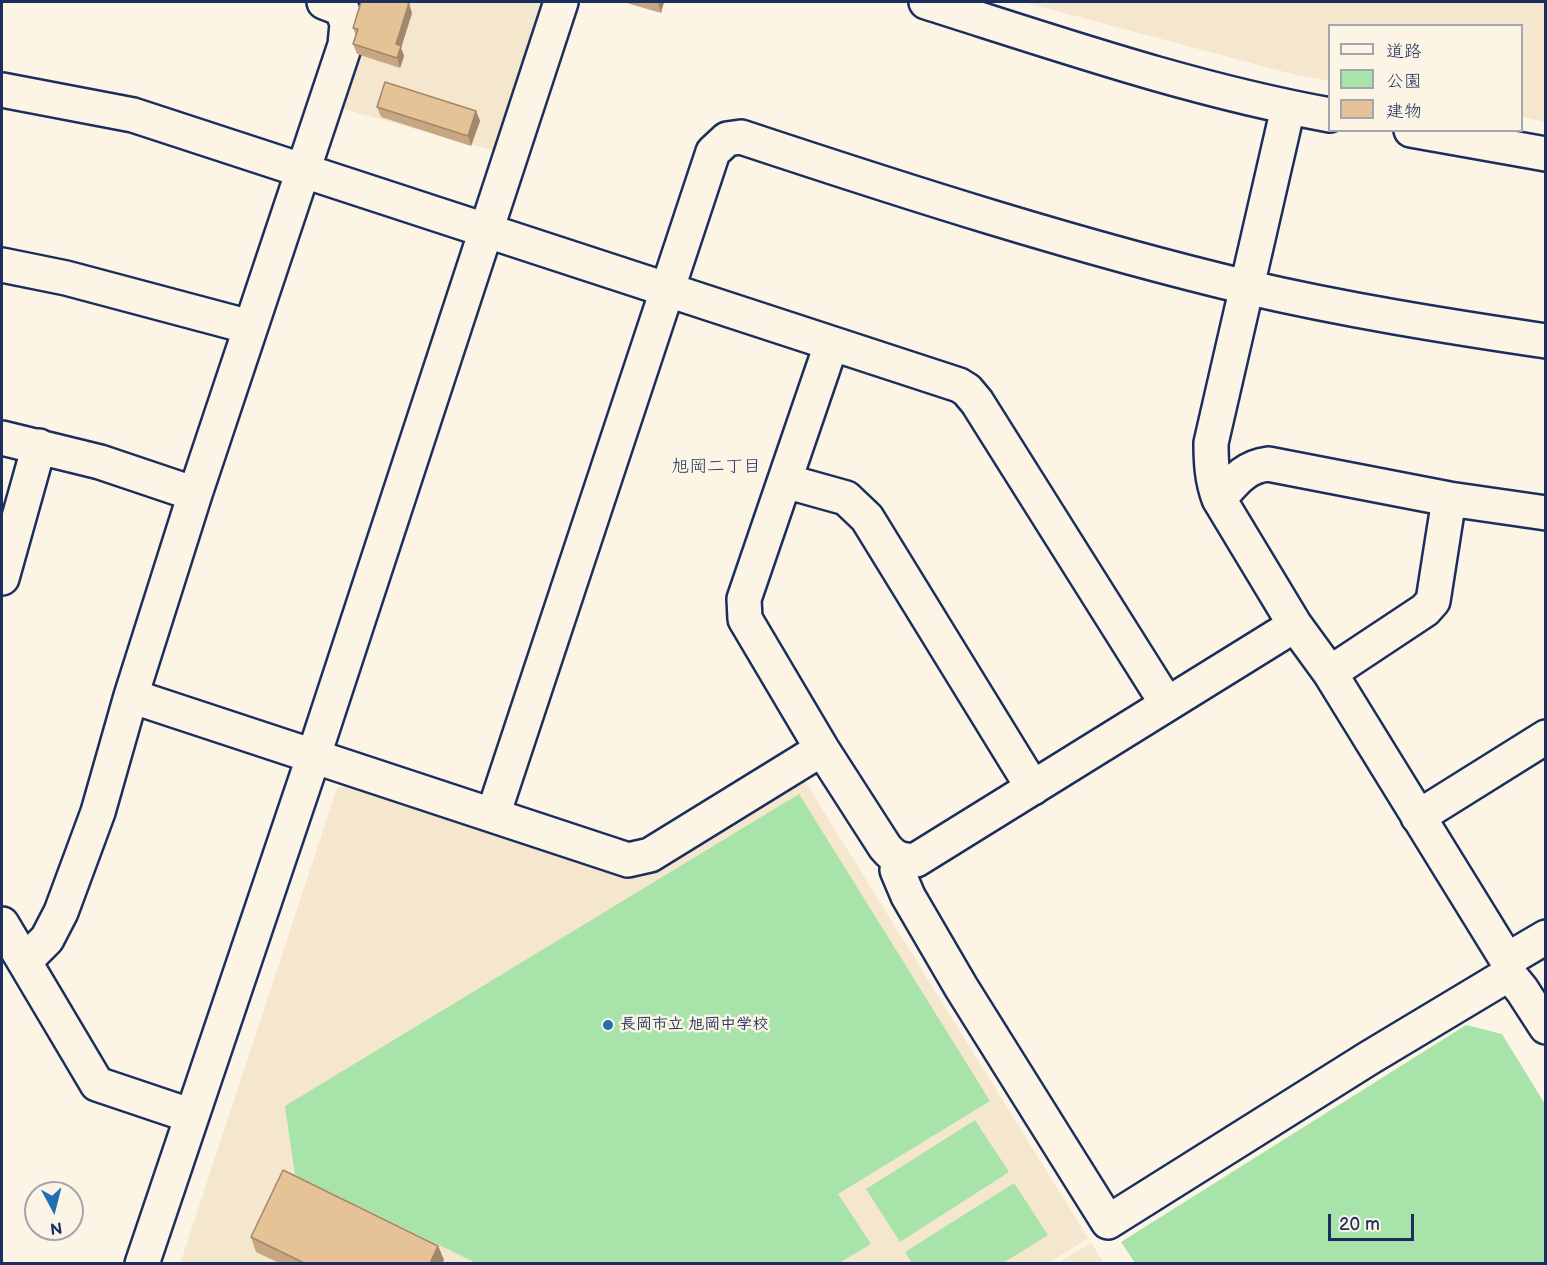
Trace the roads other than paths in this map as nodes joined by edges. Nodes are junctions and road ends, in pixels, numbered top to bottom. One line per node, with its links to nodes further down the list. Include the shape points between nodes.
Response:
1 (324, 2): 9 (street, via 342,9 347,24 345,45)
2 (561, 2): 10 (street)
3 (927, 2): 5 (street, via 1135,68)
4 (2, 90): 9 (street, via 133,115)
5 (1288, 108): 6 (street); 12 (street)
6 (1328, 115)
7 (1422, 132): 8 (street)
8 (1545, 154)
9 (302, 172): 10 (street); 14 (street)
10 (485, 231): 13 (street); 31 (street)
11 (2, 265): 14 (street)
12 (1247, 287): 13 (street, via 1023,227 741,136 727,139 713,152); 15 (street, via 1447,327); 21 (street, via 1211,443 1213,483)
13 (668, 292): 16 (street); 33 (street)
14 (250, 327): 20 (street)
15 (1545, 341)
16 (831, 345): 19 (street); 28 (street, via 967,390)
17 (2, 438): 18 (street)
18 (39, 446): 20 (street); 24 (street)
19 (785, 481): 30 (street, via 743,609 745,619); 32 (street, via 846,498 867,518)
20 (195, 494): 27 (street)
21 (1219, 499): 22 (street, via 1242,473 1268,465); 25 (street)
22 (1449, 499): 23 (street); 26 (street, via 1433,601)
23 (1545, 513)
24 (2, 578)
25 (1295, 625): 26 (street); 28 (street)
26 (1330, 674): 34 (street)
27 (130, 696): 31 (street); 38 (street, via 98,812 61,912 47,939)
28 (1167, 704): 32 (street)
29 (1545, 737): 34 (street)
30 (822, 749): 33 (street, via 638,859 628,860); 35 (street, via 885,847)
31 (314, 755): 33 (street); 41 (street)
32 (1033, 788): 35 (street, via 916,860)
33 (493, 815)
34 (1418, 817): 39 (street)
35 (899, 859): 39 (street, via 897,870 908,896 1108,1222)
36 (2, 924): 38 (street)
37 (1545, 937): 39 (street)
38 (26, 960): 41 (street, via 97,1084)
39 (1508, 967): 40 (street)
40 (1545, 1027)
41 (192, 1116): 42 (street)
42 (142, 1263)

